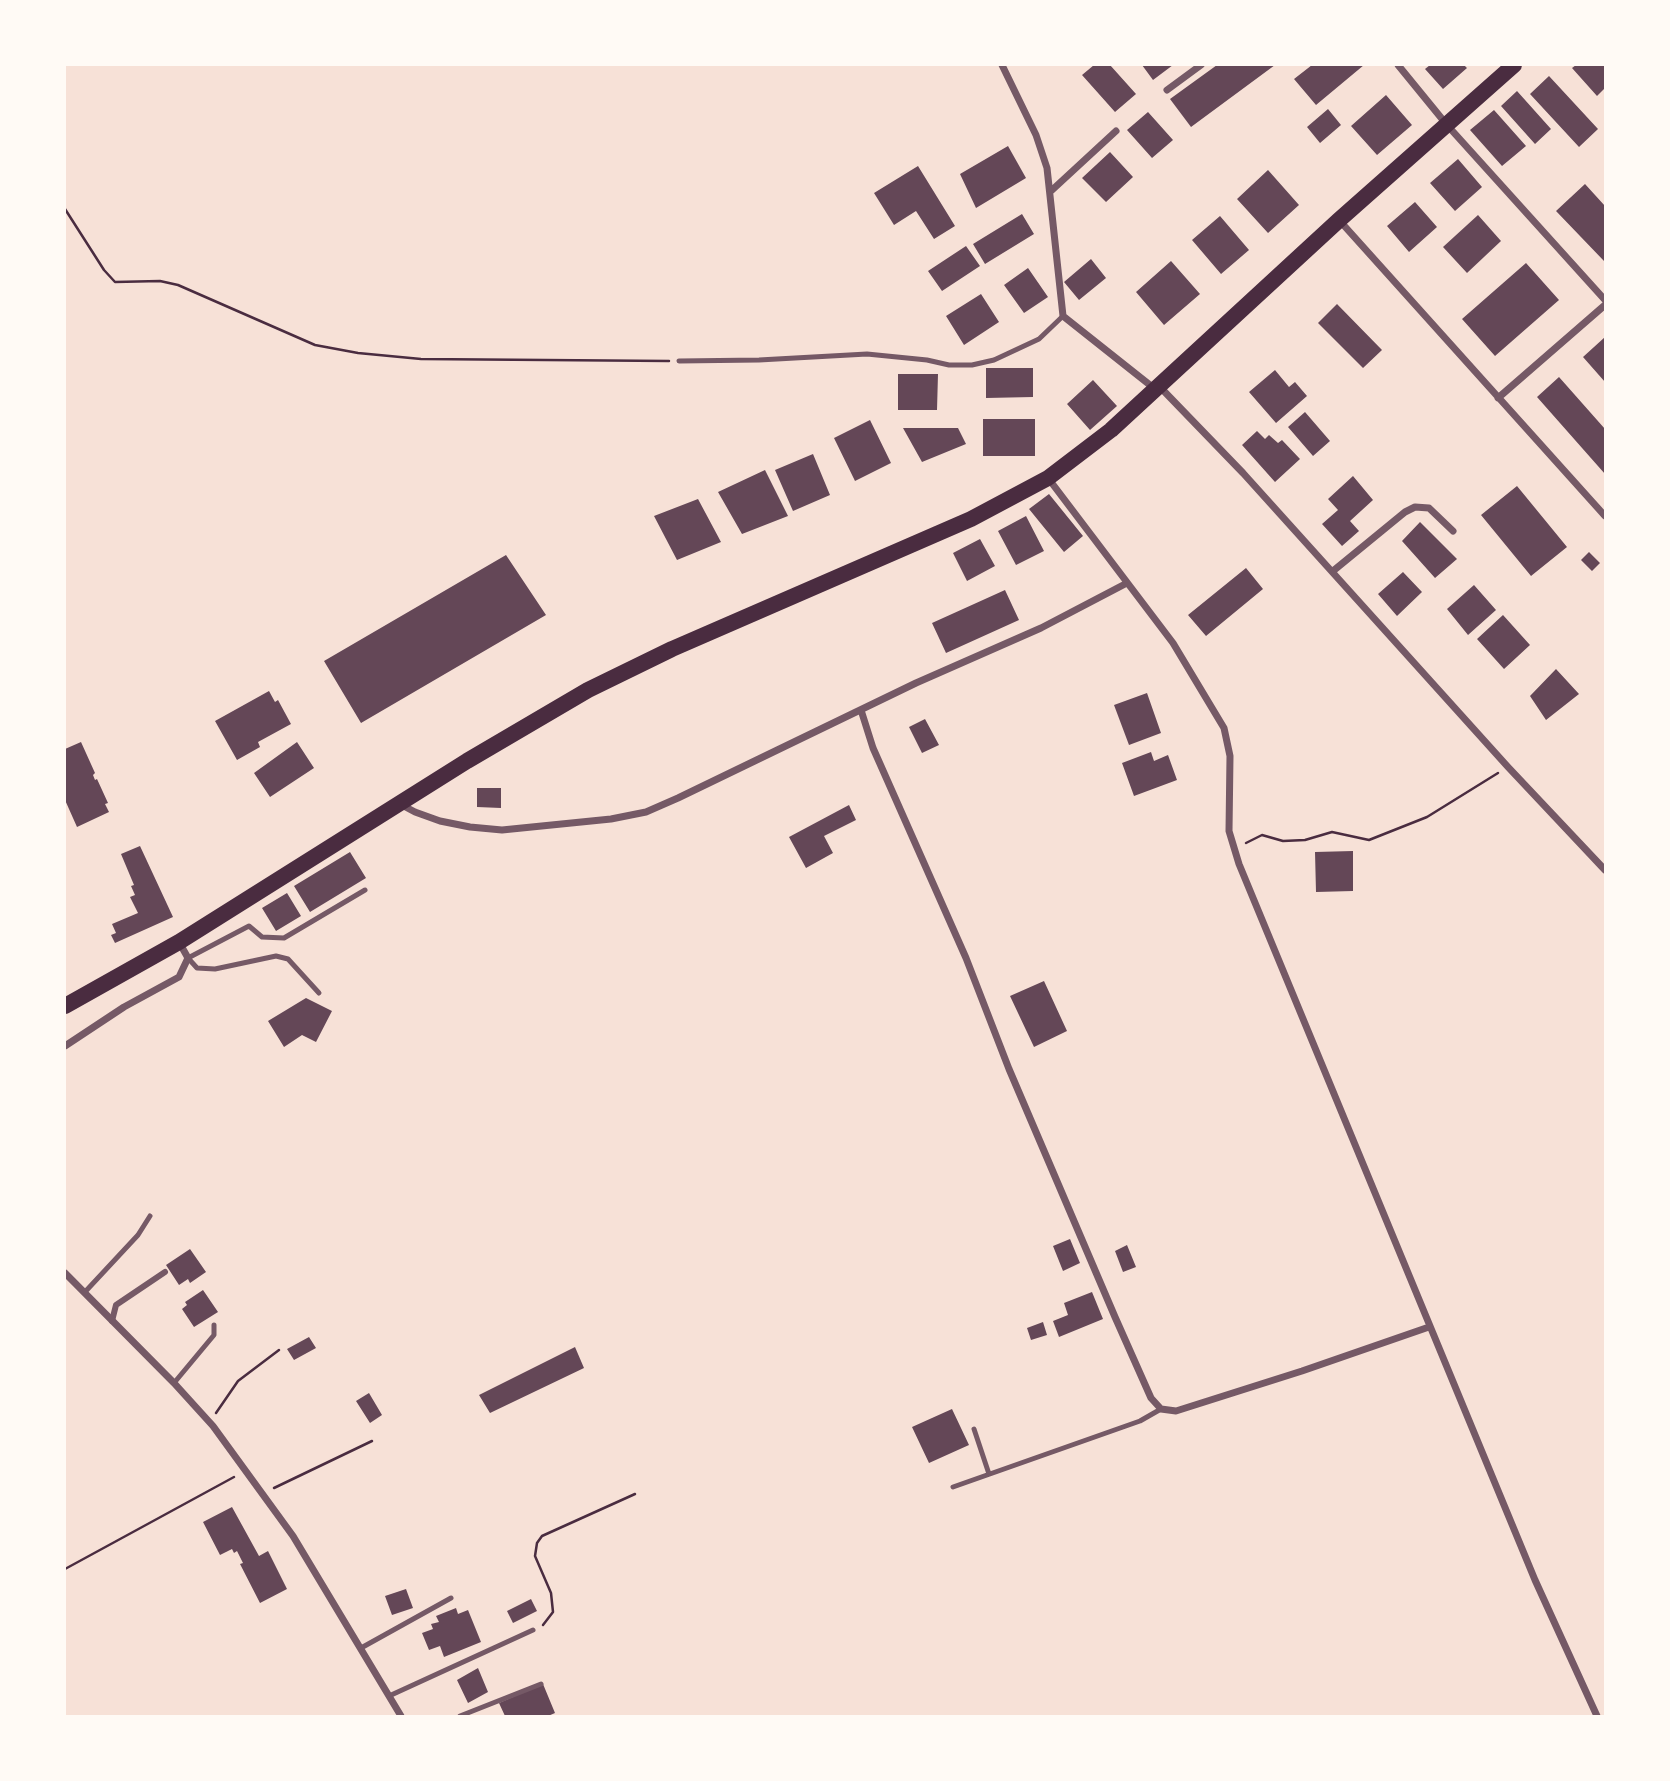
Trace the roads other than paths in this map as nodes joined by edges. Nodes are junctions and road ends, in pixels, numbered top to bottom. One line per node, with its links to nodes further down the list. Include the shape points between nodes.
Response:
1 (1002, 65): 8 (street, via 1038,141)
2 (1201, 65): 5 (street)
3 (1398, 65): 6 (street)
4 (1514, 65): 6 (main road)
5 (1167, 90)
6 (1447, 125): 9 (main road); 10 (street)
7 (1116, 131): 8 (street)
8 (1051, 191): 11 (street)
9 (1339, 220): 13 (main road); 14 (street)
10 (1605, 303): 14 (street)
11 (1063, 316): 12 (lane, via 1039,339 972,365 867,355); 13 (street)
12 (679, 361)
13 (1157, 387): 15 (main road, via 1094,445); 18 (street)
14 (1498, 398): 16 (street)
15 (1048, 478): 19 (street); 21 (main road, via 971,519 611,678)
16 (1605, 516)
17 (1453, 531): 18 (street, via 1429,508 1415,507)
18 (1333, 571): 22 (street)
19 (1127, 583): 20 (street); 35 (street, via 1173,643 1224,728 1230,756 1228,822 1233,848)
20 (861, 710): 21 (street, via 664,805 627,816 493,829 440,821); 37 (street, via 873,748 1115,1317)
21 (400, 803): 24 (main road)
22 (1605, 870)
23 (365, 890): 25 (lane, via 284,938 262,937 249,926)
24 (179, 942): 25 (street); 27 (main road)
25 (188, 958): 26 (lane, via 197,968 215,970 276,956 288,959); 28 (street, via 179,977)
26 (319, 993)
27 (65, 1006)
28 (65, 1046)
29 (150, 1216): 32 (lane)
30 (165, 1272): 33 (street, via 116,1305)
31 (65, 1273): 32 (street)
32 (84, 1293): 33 (street)
33 (112, 1321): 36 (street)
34 (214, 1325): 36 (lane, via 214,1335)
35 (1429, 1327): 37 (street, via 1177,1411); 48 (street)
36 (174, 1383): 43 (street, via 214,1426 293,1536)
37 (1161, 1409): 39 (lane, via 1149,1418)
38 (974, 1429): 39 (lane)
39 (989, 1474): 40 (lane)
40 (953, 1487)
41 (451, 1598): 43 (lane)
42 (533, 1630): 45 (lane)
43 (361, 1648): 45 (street)
44 (541, 1684): 47 (lane)
45 (389, 1696): 46 (street)
46 (401, 1716)
47 (460, 1716)
48 (1597, 1716)

